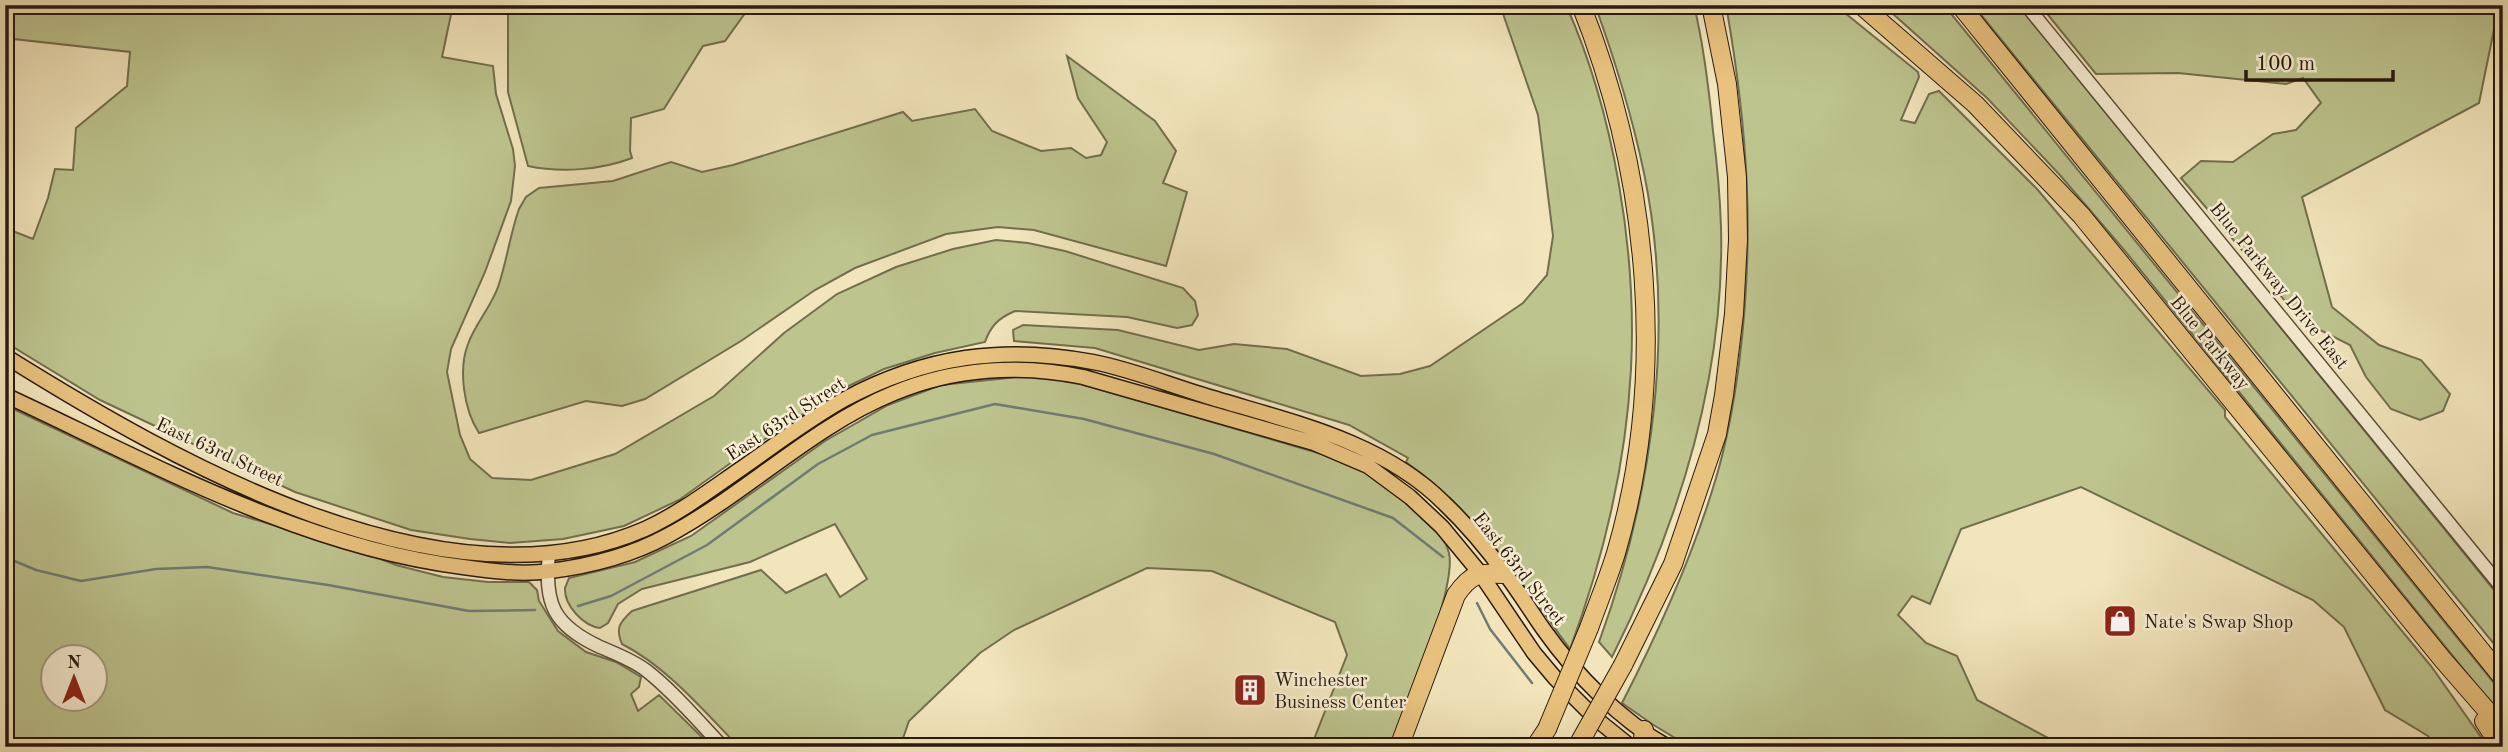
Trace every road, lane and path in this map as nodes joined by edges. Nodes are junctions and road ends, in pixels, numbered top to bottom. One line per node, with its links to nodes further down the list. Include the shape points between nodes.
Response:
1 (1581, 5): 19 (highway, bridge, via 1615,103 1639,229 1645,296 1642,418 1616,553 1547,729)
2 (1710, 5): 20 (highway, bridge, via 1727,84 1737,177 1734,314 1724,395 1717,434 1673,564)
3 (1861, 5): 13 (highway, Blue Parkway, via 1975,104 2081,215)
4 (1960, 5): 14 (highway, Blue Parkway)
5 (2026, 5): 12 (street, Blue Parkway Drive East)
6 (5, 356): 8 (main road, East 63rd Street, via 88,408 246,489 423,546 486,554)
7 (5, 395): 9 (main road, East 63rd Street, via 278,519 347,543 437,564)
8 (550, 554): 9 (street); 11 (main road, East 63rd Street, via 621,538 675,513 841,401 889,377 946,360 1039,354 1097,362 1366,449 1420,482 1444,503)
9 (547, 572): 10 (main road, East 63rd Street, via 610,559 666,537 816,436 892,393 950,376 1017,368 1083,377 1340,454 1368,467 1410,497); 17 (street, via 550,604 558,617 576,634 648,671)
10 (1480, 573): 11 (highway); 18 (highway, via 1466,580 1456,595); 21 (main road, East 63rd Street, via 1555,678)
11 (1506, 574): 16 (main road, East 63rd Street, via 1570,663)
12 (2503, 589)
13 (2443, 660): 15 (highway, Blue Parkway); 23 (highway)
14 (2503, 678)
15 (2503, 729)
16 (1643, 739): 22 (main road, East 63rd Street)
17 (723, 747)
18 (1399, 747)
19 (1535, 747)
20 (1577, 747)
21 (1631, 747)
22 (1668, 747)
23 (2501, 747)

